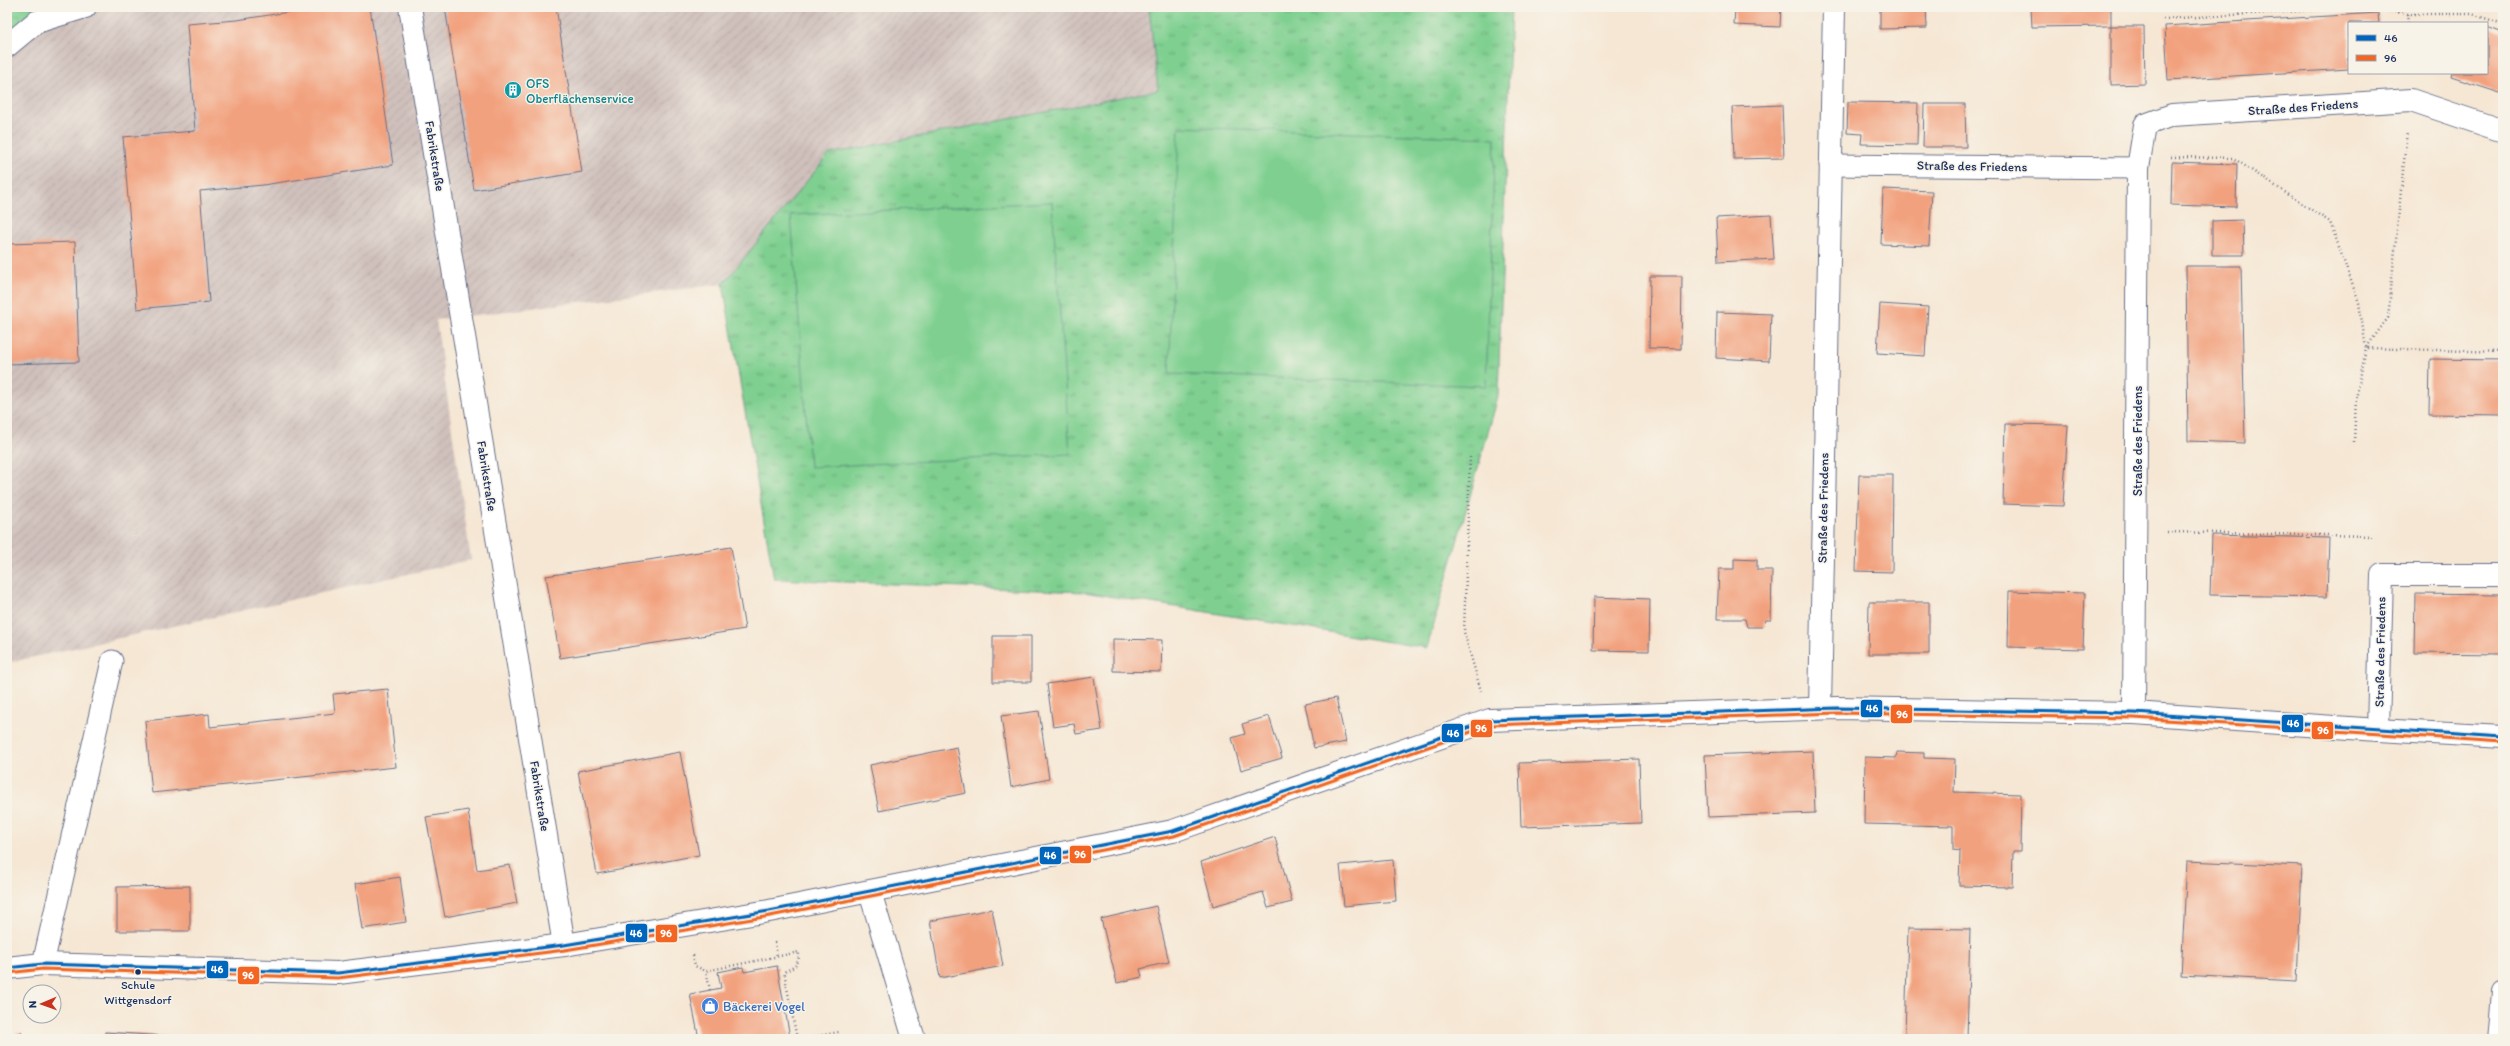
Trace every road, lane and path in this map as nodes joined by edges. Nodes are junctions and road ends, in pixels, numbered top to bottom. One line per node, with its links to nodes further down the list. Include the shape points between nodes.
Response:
1 (85, 7): 8 (street, via 36,22)
2 (410, 7): 28 (street, Fabrikstraße)
3 (1834, 7): 12 (street, Straße des Friedens)
4 (2408, 14): 5 (path, via 2369,7); 6 (path); 7 (path, via 2472,14)
5 (2163, 19)
6 (2408, 22)
7 (2503, 24)
8 (7, 46)
9 (2410, 100): 10 (street, Straße des Friedens); 11 (street, Straße des Friedens, via 2172,115 2145,125); 13 (path, via 2388,318)
10 (2503, 131)
11 (2138, 162): 12 (lane, Straße des Friedens); 13 (path, via 2233,158 2330,222 2359,304); 17 (street, Straße des Friedens)
12 (1830, 165): 21 (street, Straße des Friedens)
13 (2366, 348): 14 (path); 15 (path, via 2356,399)
14 (2503, 352)
15 (2354, 442)
16 (1470, 457): 23 (path, via 1464,632)
17 (2137, 531): 18 (path); 22 (street, Straße des Friedens)
18 (2374, 536)
19 (2503, 575): 24 (street, Straße des Friedens, via 2382,575)
20 (112, 661): 31 (lane)
21 (1820, 708): 22 (street); 23 (street)
22 (2134, 713): 24 (street)
23 (1490, 720): 26 (street, via 1173,831)
24 (2378, 730): 25 (street)
25 (2503, 737)
26 (870, 892): 28 (street); 39 (street)
27 (775, 944): 30 (path)
28 (564, 945): 31 (street, via 338,973)
29 (693, 954): 33 (path, via 695,966)
30 (777, 957): 33 (path); 37 (path, via 799,952 799,960 795,967 784,972)
31 (43, 964): 32 (street)
32 (7, 968)
33 (706, 971): 34 (path)
34 (710, 990)
35 (2503, 994): 40 (street)
36 (839, 1032): 38 (path)
37 (797, 1039)
38 (802, 1039)
39 (914, 1039)
40 (2499, 1039)

